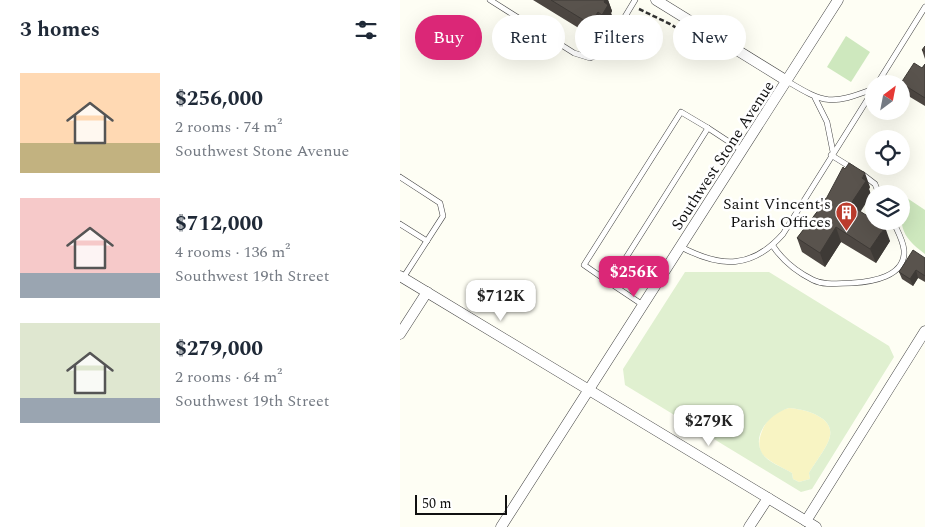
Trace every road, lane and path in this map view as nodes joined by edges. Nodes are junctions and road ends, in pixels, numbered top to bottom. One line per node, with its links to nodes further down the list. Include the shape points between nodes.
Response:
1 (490, 0): 4 (lane, via 574,53 590,58 603,53)
2 (656, 0): 8 (street)
3 (838, 0): 8 (street, Southwest Stone Avenue)
4 (633, 2): 6 (path)
5 (925, 7): 7 (lane)
6 (673, 26)
7 (883, 75)
8 (787, 82): 10 (lane); 13 (street, Southwest Stone Avenue)
9 (865, 92): 10 (lane, via 840,100)
10 (815, 98): 14 (lane, via 827,122)
11 (865, 103): 14 (lane)
12 (708, 128): 13 (lane); 23 (lane); 23 (lane, via 681,112 584,265)
13 (743, 151): 21 (street, Southwest Stone Avenue)
14 (832, 153): 16 (lane); 20 (lane, via 784,234)
15 (400, 177): 19 (lane, via 440,203 443,216)
16 (873, 185)
17 (400, 224): 19 (lane)
18 (897, 230): 20 (lane, via 904,256 893,272 868,282 826,284 814,280 788,263)
19 (427, 241): 22 (lane)
20 (772, 246): 21 (lane, via 762,254 725,262 704,258)
21 (681, 247): 25 (street, Southwest Stone Avenue)
22 (402, 277): 24 (street)
23 (610, 283): 25 (lane)
24 (427, 292): 27 (street); 28 (street)
25 (643, 306): 28 (street, Southwest Stone Avenue)
26 (925, 331): 30 (street)
27 (400, 334)
28 (589, 389): 29 (street); 31 (street, Southwest Stone Avenue)
29 (768, 498): 30 (street); 32 (street)
30 (806, 521): 33 (street)
31 (501, 527)
32 (749, 527)
33 (816, 527)

